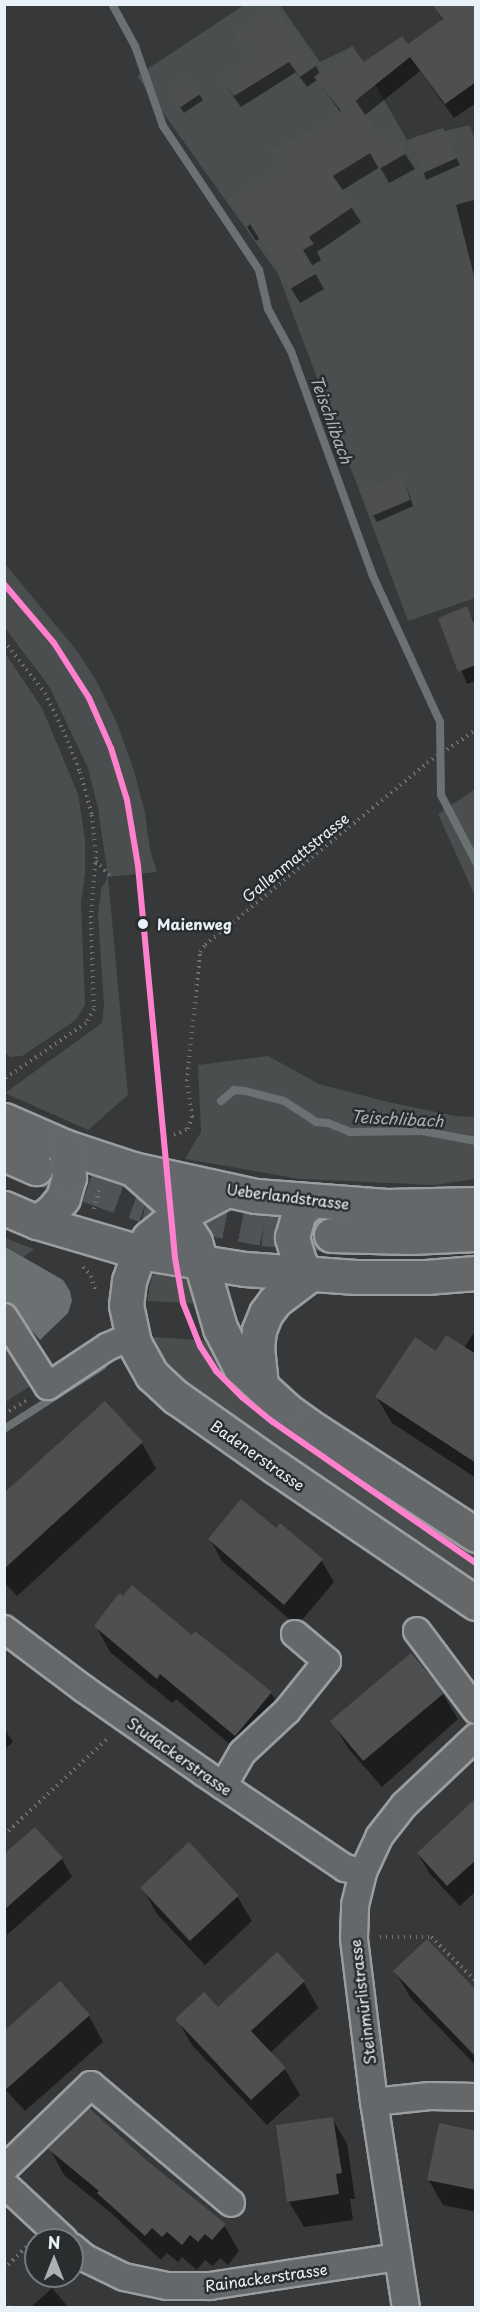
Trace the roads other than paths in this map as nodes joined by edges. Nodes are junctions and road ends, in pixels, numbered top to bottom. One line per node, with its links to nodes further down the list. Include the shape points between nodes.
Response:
1 (4, 1120): 2 (main road, Ueberlandstrasse)
2 (66, 1147): 4 (main road, Ueberlandstrasse); 11 (main road, via 69,1177 63,1198)
3 (4, 1154): 5 (main road)
4 (120, 1165): 6 (main road, Ueberlandstrasse); 10 (main road, via 156,1187)
5 (36, 1168)
6 (226, 1190): 7 (main road, Ueberlandstrasse); 10 (main road)
7 (312, 1202): 8 (main road, Ueberlandstrasse, via 387,1206); 18 (main road, via 299,1212 292,1237 300,1264)
8 (476, 1204)
9 (4, 1208): 11 (main road)
10 (179, 1215): 15 (main road, via 149,1238); 16 (main road)
11 (37, 1222): 14 (main road)
12 (476, 1234): 13 (main road)
13 (331, 1235)
14 (84, 1242): 15 (main road); 19 (main road, Badenerstrasse, via 112,1271)
15 (139, 1252): 16 (main road); 19 (main road)
16 (203, 1262): 18 (main road); 21 (main road, via 220,1328 230,1350 240,1367)
17 (476, 1273): 18 (main road, via 426,1277)
18 (309, 1275): 21 (main road, via 275,1301 266,1313 256,1349)
19 (119, 1313): 20 (street, via 106,1347 48,1386); 23 (main road, Badenerstrasse, via 152,1375 176,1397)
20 (4, 1317)
21 (261, 1384): 22 (main road, via 286,1410)
22 (476, 1535)
23 (476, 1603)
24 (4, 1629): 29 (street, Studackerstrasse)
25 (417, 1631): 27 (street)
26 (295, 1634): 29 (street, via 327,1661 287,1711 243,1752)
27 (476, 1710)
28 (476, 1737): 30 (street, Steinmürlistrasse, via 404,1805 379,1837)
29 (223, 1786): 30 (street, Studackerstrasse, via 345,1868)
30 (363, 1872): 32 (street, Steinmürlistrasse, via 355,1905 354,1938)
31 (476, 2097): 32 (street, via 430,2096)
32 (374, 2102): 37 (street, Steinmürlistrasse)
33 (4, 2169): 35 (street, via 91,2085)
34 (4, 2184): 36 (street)
35 (231, 2203)
36 (51, 2228)
37 (397, 2256): 39 (street, Rainackerstrasse); 40 (street, Steinmürlistrasse)
38 (84, 2257): 39 (street, Rainackerstrasse, via 124,2277)
39 (222, 2296)
40 (406, 2307)

